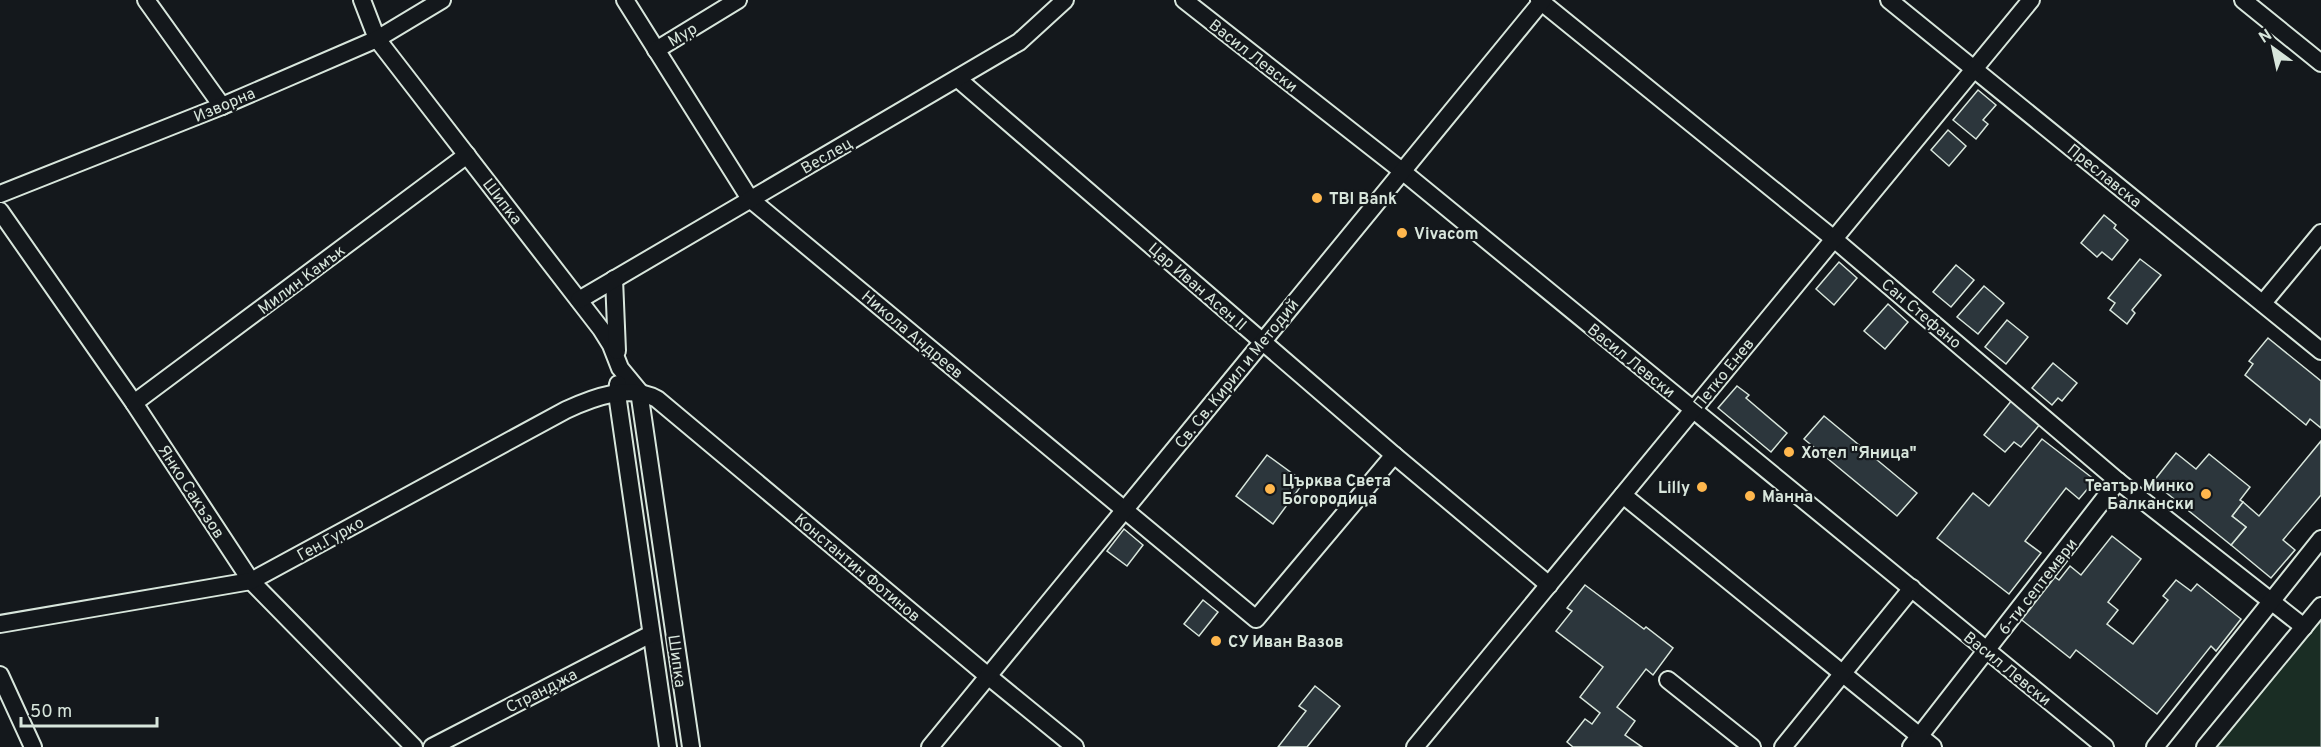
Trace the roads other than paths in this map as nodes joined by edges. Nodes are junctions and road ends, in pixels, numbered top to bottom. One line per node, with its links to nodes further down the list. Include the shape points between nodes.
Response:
1 (146, 0): 17 (street)
2 (362, 0): 12 (street, Шипка)
3 (441, 0): 12 (street, Изворна)
4 (625, 0): 13 (street, Никола Андреев)
5 (738, 0): 13 (street, Мур)
6 (1065, 0): 16 (street, Веслец, via 1019,42)
7 (1184, 0): 19 (street, Васил Левски)
8 (1889, 0): 15 (street, Преславска)
9 (2031, 0): 15 (street, Петко Енев)
10 (2243, 0): 14 (street)
11 (1541, 1): 19 (street, Св. Св. Кирил и Методий); 24 (street, Сан Стефано)
12 (377, 39): 17 (street, Изворна); 18 (street, Шипка)
13 (656, 50): 21 (street, Никола Андреев)
14 (2321, 63)
15 (1975, 69): 24 (street, Петко Енев); 27 (street, Преславска)
16 (958, 80): 21 (street, Веслец); 28 (street, Цар Иван Асен II)
17 (222, 105): 20 (street, Изворна)
18 (467, 155): 26 (street, Шипка); 33 (street, Милин Камък)
19 (1402, 171): 28 (street, Св. Св. Кирил и Методий); 34 (street, Васил Левски)
20 (0, 194)
21 (750, 199): 25 (street, Веслец); 38 (street, Никола Андреев)
22 (0, 211): 33 (street, Янко Сакъзов)
23 (2321, 233): 27 (street)
24 (1834, 239): 34 (street, Петко Енев); 36 (street, Сан Стефано)
25 (614, 279): 26 (street, Веслец); 30 (street)
26 (579, 300): 30 (street, Шипка)
27 (2264, 303): 29 (street, Преславска)
28 (1262, 341): 35 (street, Цар Иван Асен II); 38 (street, Св. Св. Кирил и Методий)
29 (2321, 351)
30 (619, 363): 31 (street, Шипка); 32 (street, Шипка)
31 (639, 391): 32 (street, Ген.Гурко); 51 (street, Константин Фотинов, via 665,405); 58 (street, Шипка)
32 (616, 394): 40 (street, Ген.Гурко, via 566,410); 47 (street, Шипка)
33 (134, 403): 40 (street, Янко Сакъзов)
34 (1693, 410): 37 (street, Петко Енев); 42 (street, Васил Левски)
35 (1394, 455): 38 (street, Никола Андреев, via 1256,619); 41 (street, Цар Иван Асен II)
36 (2118, 481): 43 (street, Сан Стефано); 48 (street, 6-ти септември)
37 (1623, 495): 41 (street, Петко Енев); 49 (street)
38 (1125, 509): 51 (street, Св. Св. Кирил и Методий)
39 (2321, 539): 43 (street)
40 (251, 581): 45 (street, Ген.Гурко); 55 (street, Янко Сакъзов)
41 (1549, 585): 61 (street, Петко Енев)
42 (1912, 588): 48 (street, Васил Левски); 49 (street)
43 (2271, 603): 46 (street, Сан Стефано); 66 (street)
44 (2321, 606): 46 (street)
45 (0, 624)
46 (2304, 627): 67 (street)
47 (651, 634): 56 (street, Странджа); 57 (street, Шипка)
48 (1987, 650): 53 (street, 6-ти септември); 65 (street, Васил Левски)
49 (1842, 673): 53 (street); 63 (street)
50 (0, 675): 54 (street)
51 (988, 676): 59 (street, Св. Св. Кирил и Методий); 60 (street, Константин Фотинов)
52 (1668, 680): 62 (street)
53 (1915, 742): 64 (street)
54 (33, 747)
55 (414, 747)
56 (432, 747)
57 (668, 747)
58 (691, 747)
59 (930, 747)
60 (1075, 747)
61 (1415, 747)
62 (1752, 747)
63 (1782, 747)
64 (1933, 747)
65 (2105, 747)
66 (2155, 747)
67 (2205, 747)

